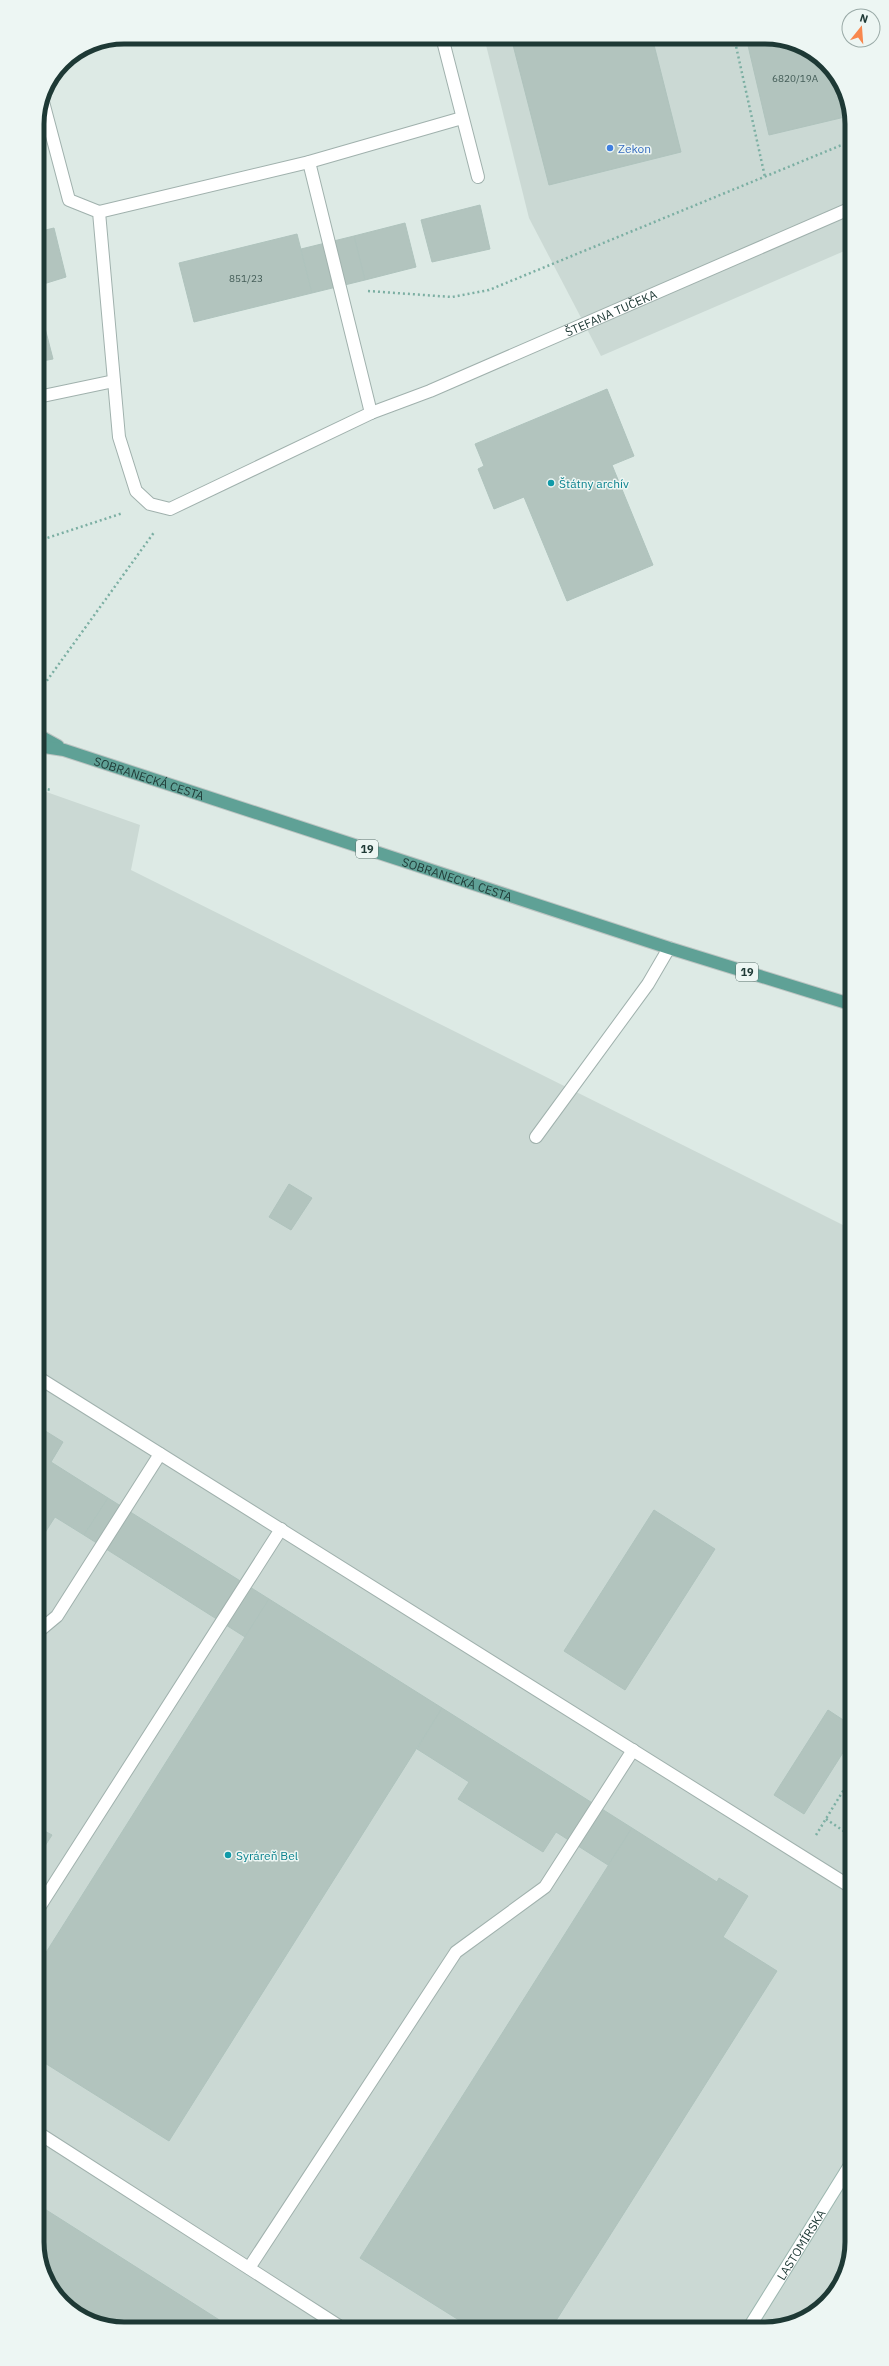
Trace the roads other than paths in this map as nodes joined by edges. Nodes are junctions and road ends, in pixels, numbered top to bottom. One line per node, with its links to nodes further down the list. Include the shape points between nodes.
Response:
1 (444, 44): 3 (street)
2 (45, 111): 7 (street, via 69,200)
3 (462, 118): 4 (street); 5 (street)
4 (308, 162): 7 (street); 10 (street)
5 (478, 177)
6 (845, 211): 10 (street, ŠTEFANA TUČEKA)
7 (99, 212): 8 (street)
8 (114, 381): 9 (street); 10 (street, ŠTEFANA TUČEKA, via 119,437 136,491 150,504 170,509)
9 (44, 396)
10 (371, 413)
11 (44, 738): 13 (main road, SOBRANECKÁ CESTA / 19)
12 (44, 747): 13 (main road, SOBRANECKÁ CESTA / 19)
13 (64, 750): 14 (main road, SOBRANECKÁ CESTA / 19)
14 (669, 948): 15 (main road, SOBRANECKÁ CESTA / 19); 16 (street, via 648,984)
15 (845, 1002)
16 (536, 1137)
17 (44, 1381): 18 (street)
18 (160, 1454): 19 (street); 20 (street, via 57,1616)
19 (281, 1529): 21 (street); 23 (street)
20 (44, 1627)
21 (633, 1750): 22 (street); 26 (street, via 545,1887 456,1952)
22 (845, 1883)
23 (44, 1900)
24 (44, 2137): 26 (street)
25 (845, 2173): 28 (street, LASTOMÍRSKA)
26 (249, 2268): 27 (street)
27 (333, 2322)
28 (752, 2322)

